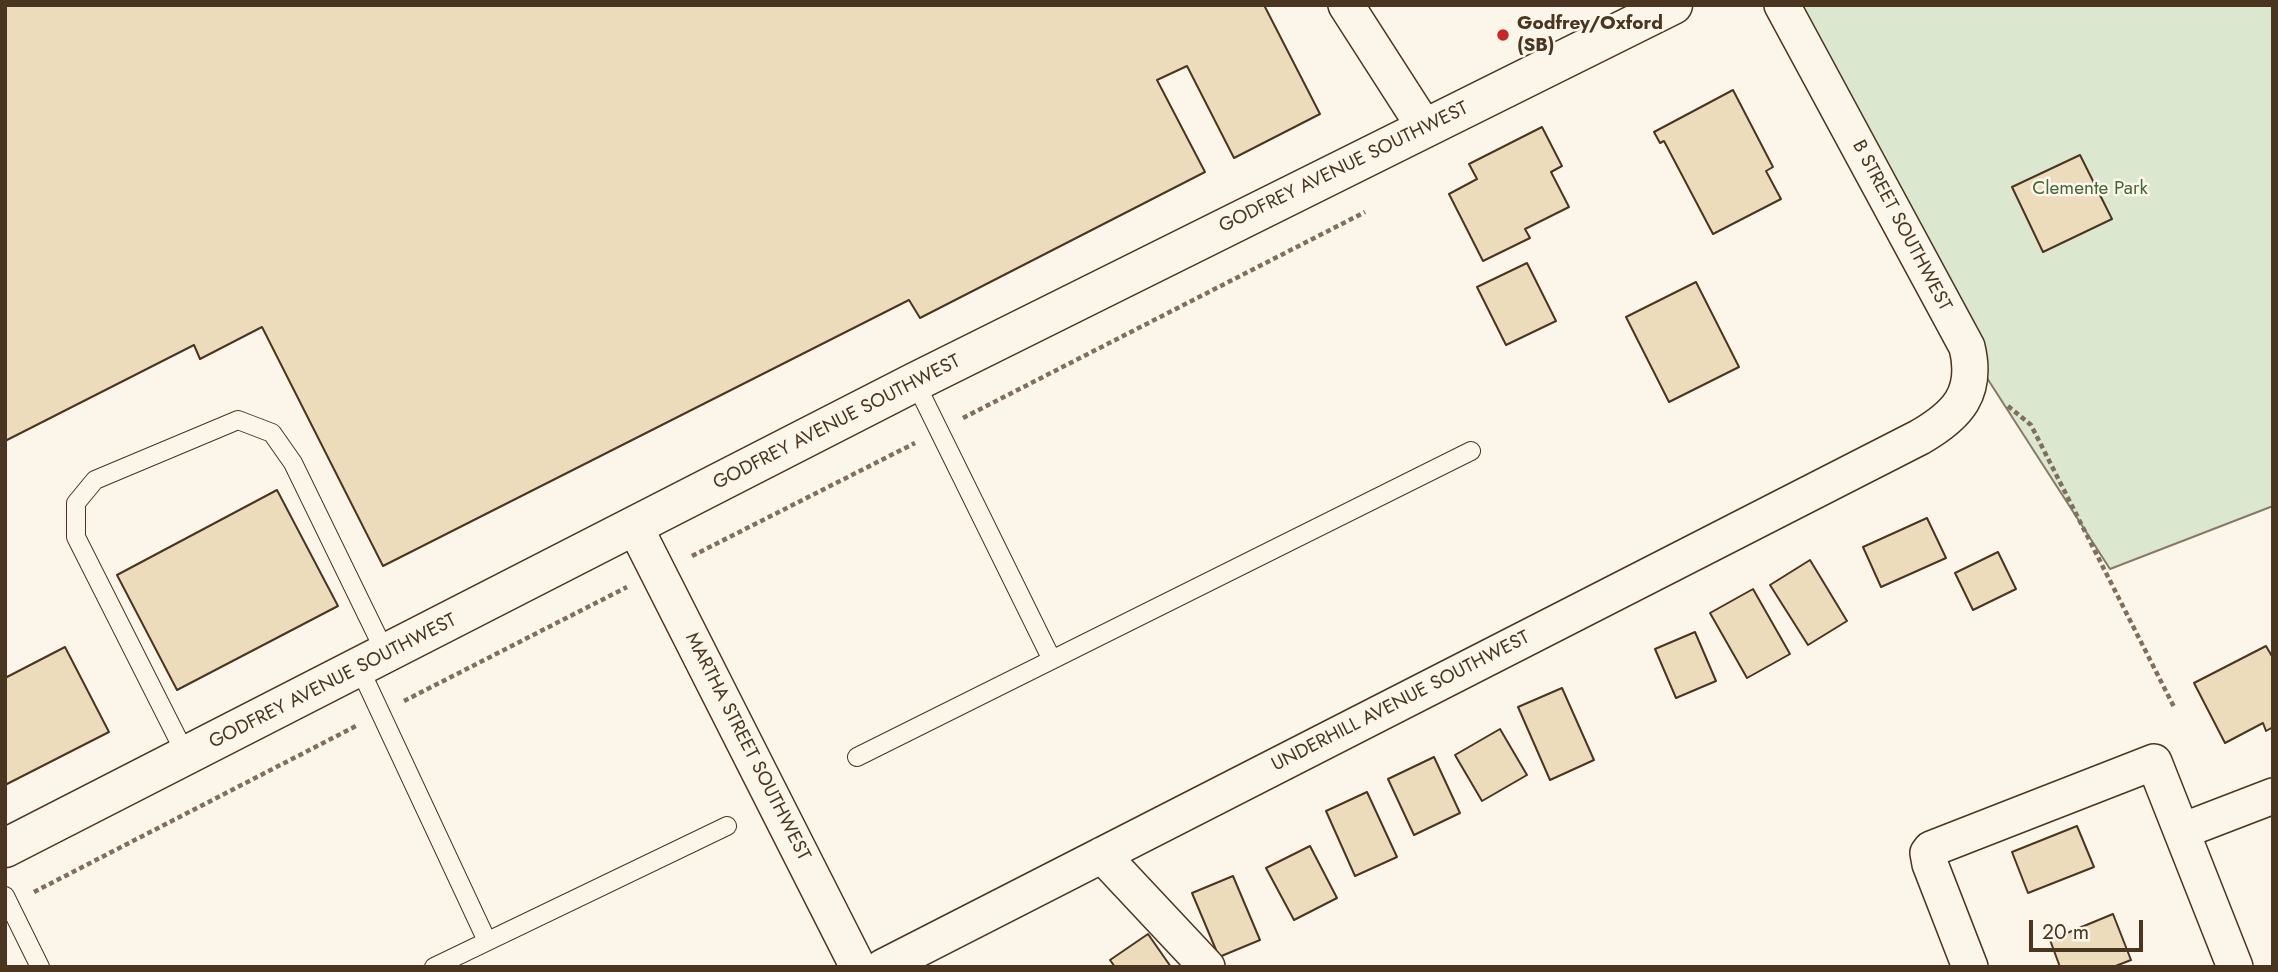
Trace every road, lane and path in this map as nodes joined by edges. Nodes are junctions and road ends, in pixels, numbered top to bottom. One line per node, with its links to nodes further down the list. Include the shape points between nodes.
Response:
1 (1346, 5): 4 (street)
2 (1674, 5): 4 (main road, GODFREY AVENUE SOUTHWEST)
3 (1782, 5): 9 (street, B STREET SOUTHWEST, via 1967,347 1972,368 1958,409)
4 (1425, 128): 6 (main road, GODFREY AVENUE SOUTHWEST)
5 (1365, 212): 8 (path)
6 (915, 382): 8 (lane); 11 (main road, GODFREY AVENUE SOUTHWEST)
7 (2008, 405): 16 (path, via 2031,425)
8 (939, 430): 12 (path); 14 (lane)
9 (1920, 437): 24 (street, UNDERHILL AVENUE SOUTHWEST)
10 (1471, 451): 14 (lane)
11 (635, 527): 15 (main road, GODFREY AVENUE SOUTHWEST); 29 (street, MARTHA STREET SOUTHWEST)
12 (690, 557)
13 (635, 583): 17 (path)
14 (1052, 660): 19 (lane)
15 (372, 661): 17 (lane); 18 (main road, GODFREY AVENUE SOUTHWEST); 18 (lane, via 293,463 272,433 239,420 95,480 76,503 76,537)
16 (2175, 709)
17 (382, 713): 25 (path); 26 (lane)
18 (187, 757): 23 (main road, GODFREY AVENUE SOUTHWEST)
19 (857, 757)
20 (2273, 796): 22 (street)
21 (727, 826): 26 (lane)
22 (2182, 831): 32 (street, via 2154,762 1931,849 1930,864); 33 (street)
23 (5, 848)
24 (1102, 855): 30 (street, UNDERHILL AVENUE SOUTHWEST); 31 (street)
25 (7, 900): 27 (lane)
26 (487, 942): 28 (lane)
27 (40, 967)
28 (434, 967)
29 (858, 967)
30 (883, 967)
31 (1207, 967)
32 (1970, 967)
33 (2235, 967)

